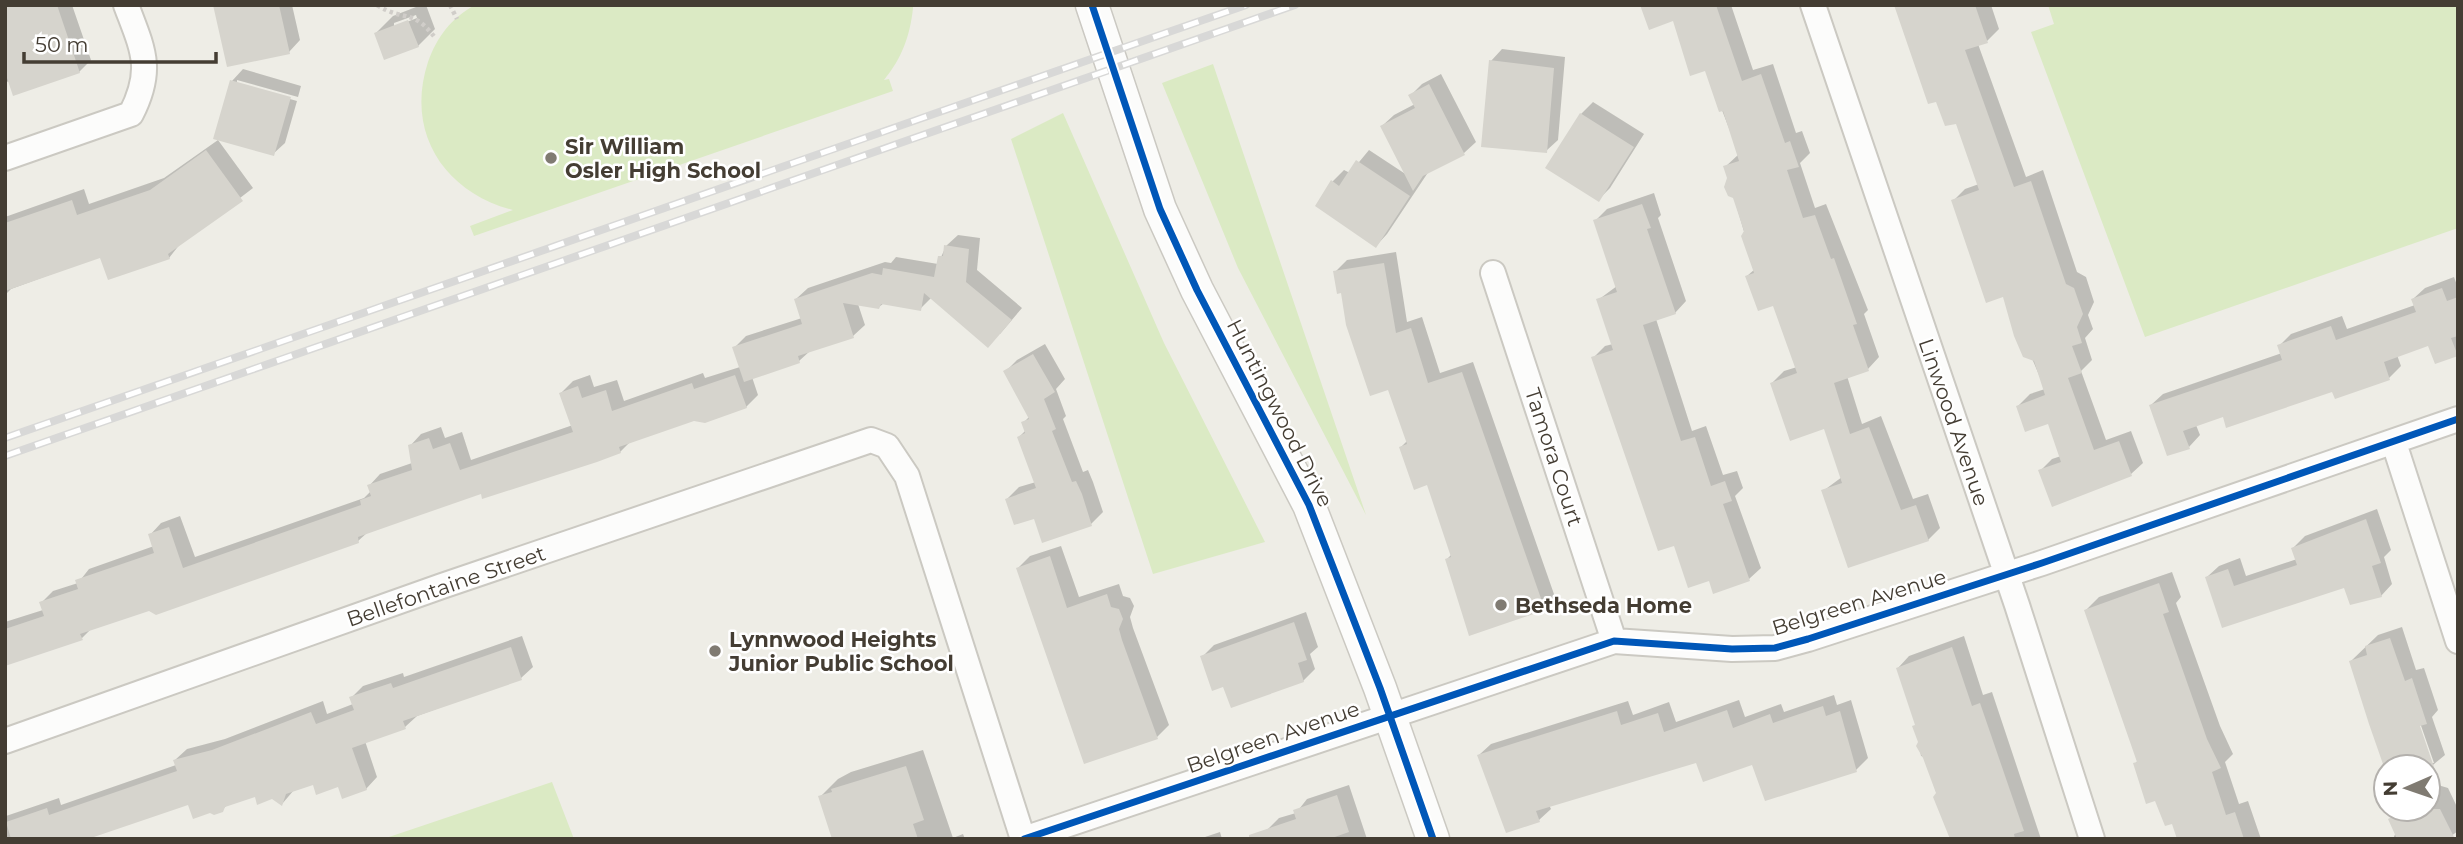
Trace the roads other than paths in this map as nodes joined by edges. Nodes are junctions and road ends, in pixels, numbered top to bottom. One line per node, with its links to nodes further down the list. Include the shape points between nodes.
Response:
1 (126, 5): 4 (street, via 146,72 131,114)
2 (1093, 5): 11 (street, Huntingwood Drive, via 1160,209 1309,505)
3 (1813, 5): 8 (street, Linwood Avenue)
4 (5, 158)
5 (1493, 273): 9 (street, Tamora Court)
6 (2458, 419): 7 (street, Belgreen Avenue)
7 (2394, 443): 8 (street, Belgreen Avenue); 10 (street)
8 (2007, 575): 9 (street, Belgreen Avenue, via 1775,648); 15 (street, Linwood Avenue)
9 (1615, 641): 11 (street, Belgreen Avenue)
10 (2458, 641)
11 (1390, 714): 13 (street, Belgreen Avenue); 14 (street, Huntingwood Drive)
12 (5, 741): 13 (street, Bellefontaine Street, via 871,440 887,446 907,476)
13 (1023, 839)
14 (1433, 839)
15 (2092, 839)

